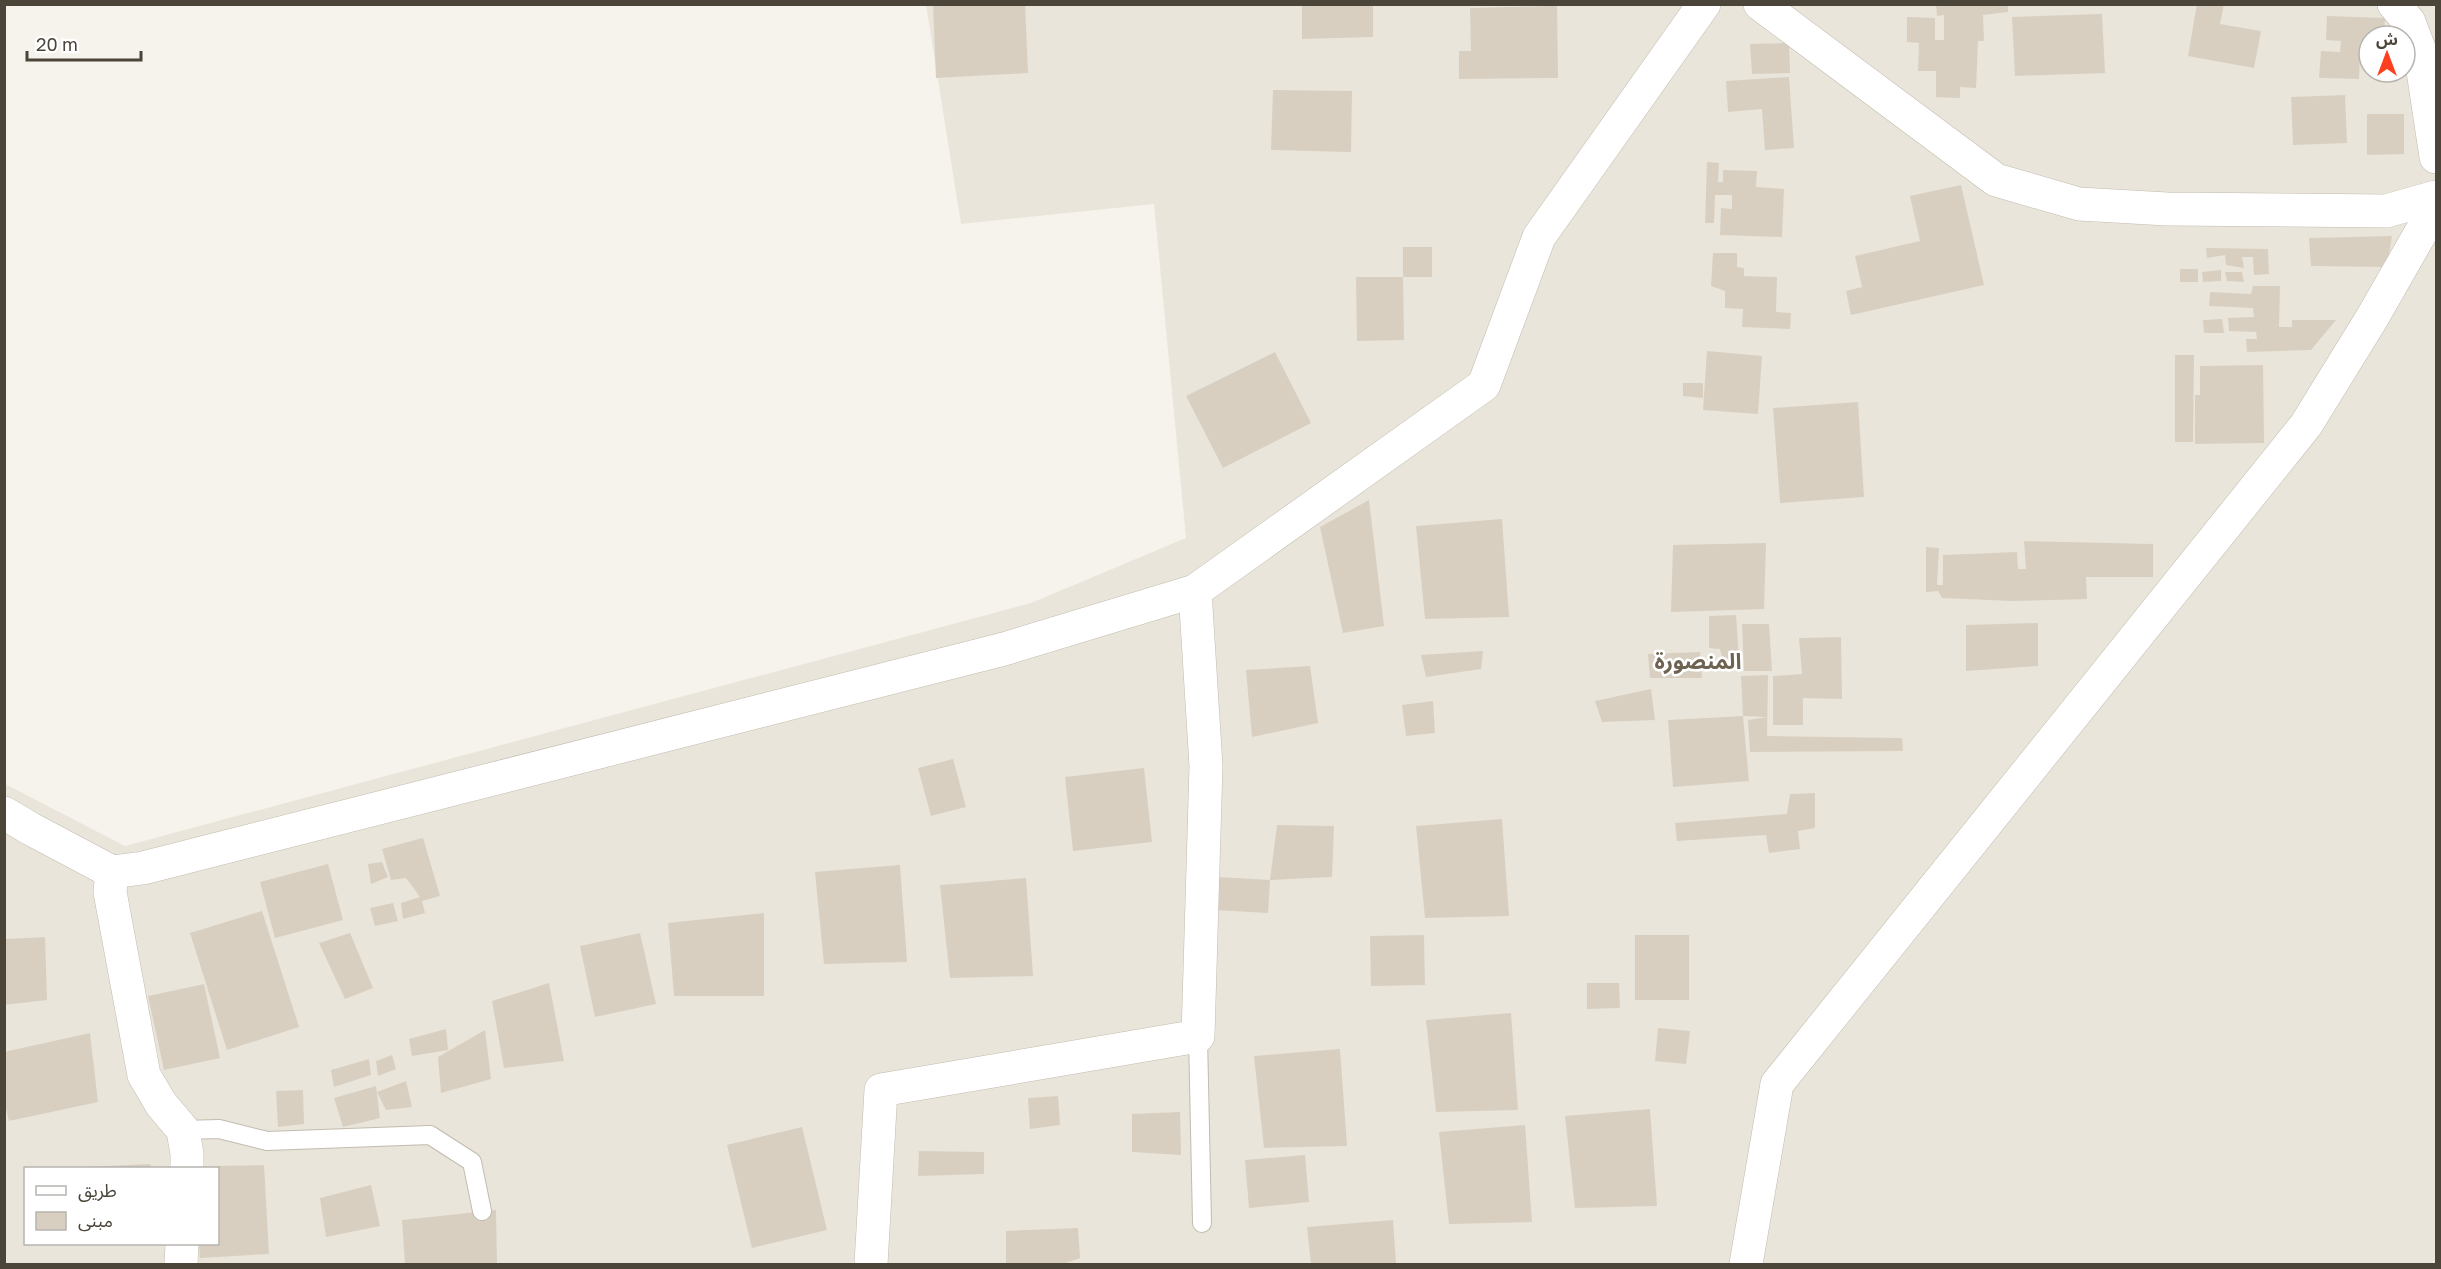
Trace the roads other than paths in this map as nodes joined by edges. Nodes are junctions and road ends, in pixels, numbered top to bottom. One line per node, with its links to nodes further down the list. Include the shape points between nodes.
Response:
1 (1704, 4): 7 (street, via 1539,237 1484,384)
2 (1760, 4): 5 (street, via 1996,180 2079,204 2386,211)
3 (2394, 4): 4 (street, via 2409,21 2420,51)
4 (2436, 157)
5 (2436, 197)
6 (2436, 206): 18 (street, via 2306,425 1777,1084)
7 (1195, 591): 9 (street, via 992,652 143,868); 10 (street, via 1206,766)
8 (4, 813): 9 (street)
9 (112, 872): 11 (street, via 110,892 144,1075)
10 (1198, 1036): 14 (lane); 17 (street, via 882,1090)
11 (183, 1130): 12 (street); 13 (lane, via 219,1129 267,1141 430,1135 472,1162)
12 (186, 1167)
13 (482, 1211)
14 (1202, 1223)
15 (182, 1245): 16 (street)
16 (181, 1264)
17 (872, 1264)
18 (1746, 1264)

